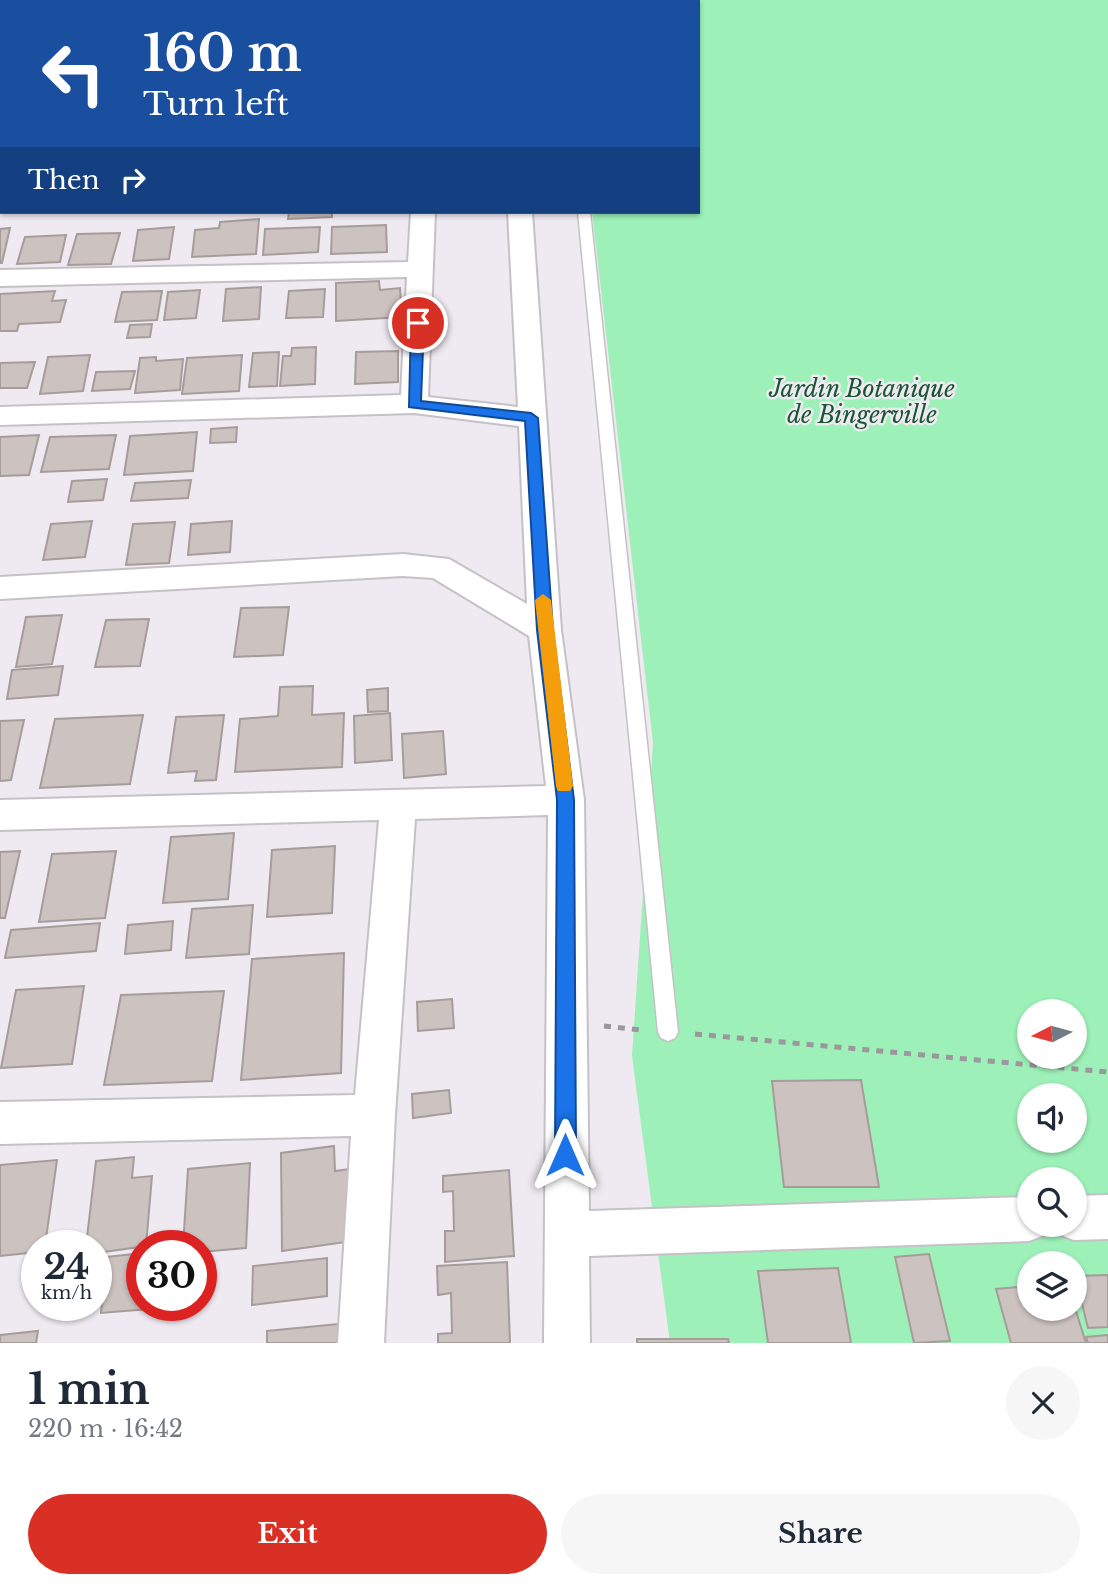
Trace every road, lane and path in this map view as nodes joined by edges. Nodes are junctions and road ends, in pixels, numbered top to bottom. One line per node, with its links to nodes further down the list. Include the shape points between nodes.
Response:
1 (423, 214): 4 (street)
2 (520, 214): 8 (street)
3 (583, 214): 15 (lane)
4 (420, 269): 5 (street); 6 (street)
5 (0, 278)
6 (414, 404): 7 (street); 8 (street)
7 (0, 416)
8 (531, 418): 10 (street)
9 (0, 588): 10 (street, via 403,565 439,567)
10 (545, 630): 11 (street)
11 (566, 800): 12 (street); 14 (street)
12 (398, 805): 13 (street); 17 (street)
13 (0, 815)
14 (565, 1023): 15 (path); 22 (street)
15 (668, 1032): 16 (path)
16 (1108, 1072)
17 (374, 1115): 18 (street); 23 (street)
18 (0, 1123)
19 (1108, 1217): 20 (street)
20 (1087, 1218)
21 (1017, 1219): 22 (street)
22 (566, 1234): 24 (street)
23 (361, 1343)
24 (567, 1343)

